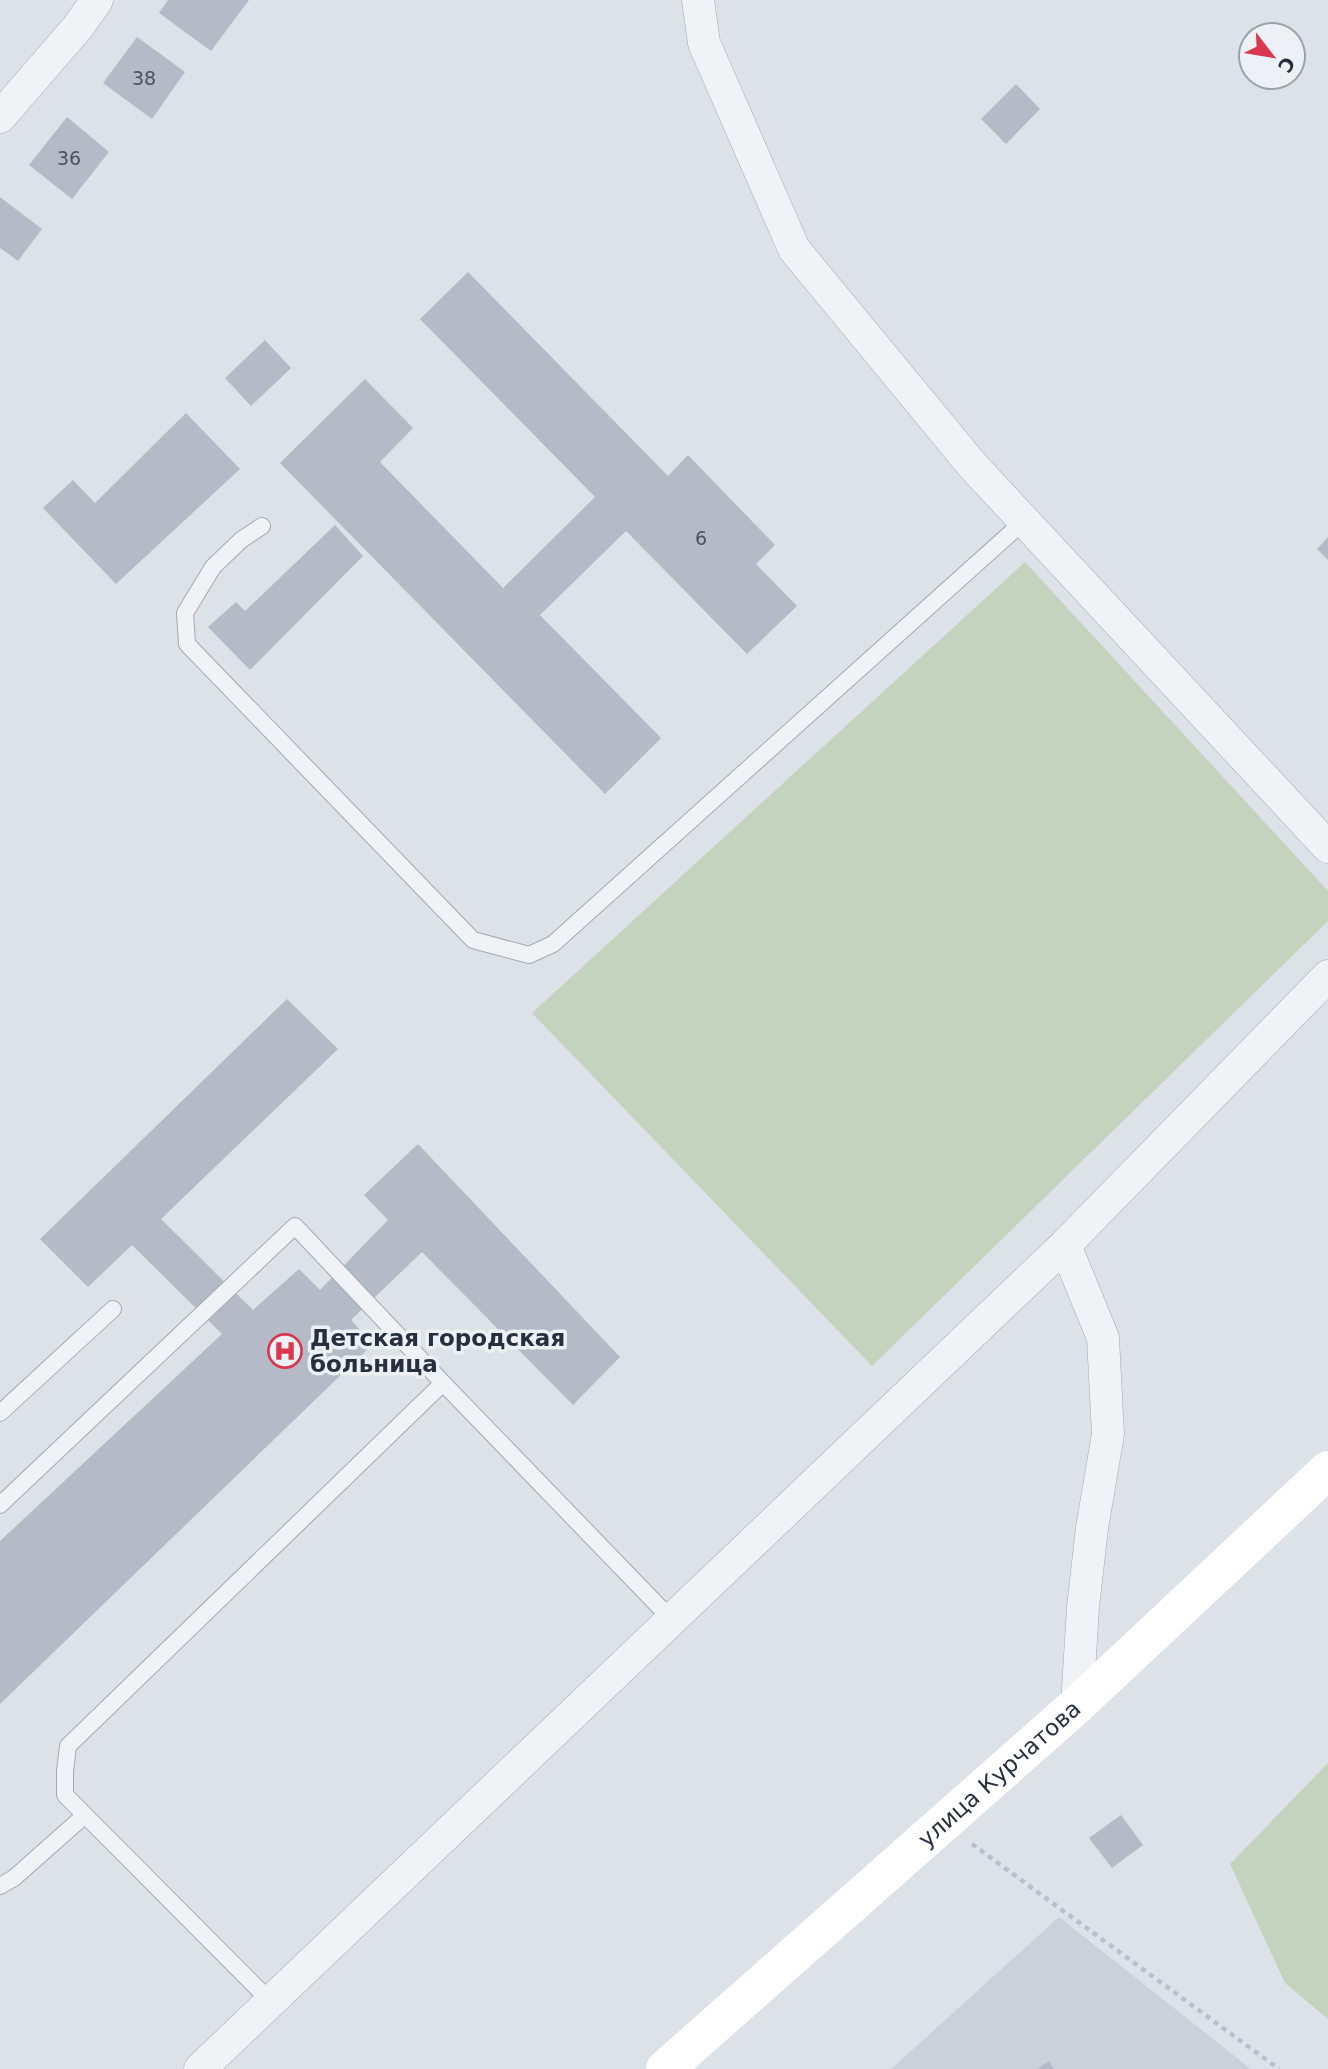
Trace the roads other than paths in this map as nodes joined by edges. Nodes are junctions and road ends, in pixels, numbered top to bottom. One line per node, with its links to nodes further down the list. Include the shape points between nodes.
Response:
1 (97, 0): 3 (street)
2 (698, 0): 4 (street, via 704,43 794,249)
3 (0, 117)
4 (1024, 521): 5 (lane, via 554,944 529,955 473,940 187,644 185,613 213,567); 6 (street)
5 (262, 526)
6 (1328, 848)
7 (1328, 976): 8 (street)
8 (1065, 1245): 14 (street); 15 (street, via 1103,1338 1108,1434 1092,1528)
9 (113, 1309): 11 (lane)
10 (443, 1383): 13 (lane, via 295,1226); 14 (lane); 16 (lane, via 68,1746 65,1795)
11 (0, 1413)
12 (1328, 1469): 15 (main road, улица Курчатова)
13 (0, 1505)
14 (672, 1620): 18 (street)
15 (1077, 1705): 20 (main road, улица Курчатова)
16 (85, 1815): 17 (lane); 18 (lane)
17 (0, 1886)
18 (271, 2002): 19 (street)
19 (201, 2069)
20 (665, 2069)

